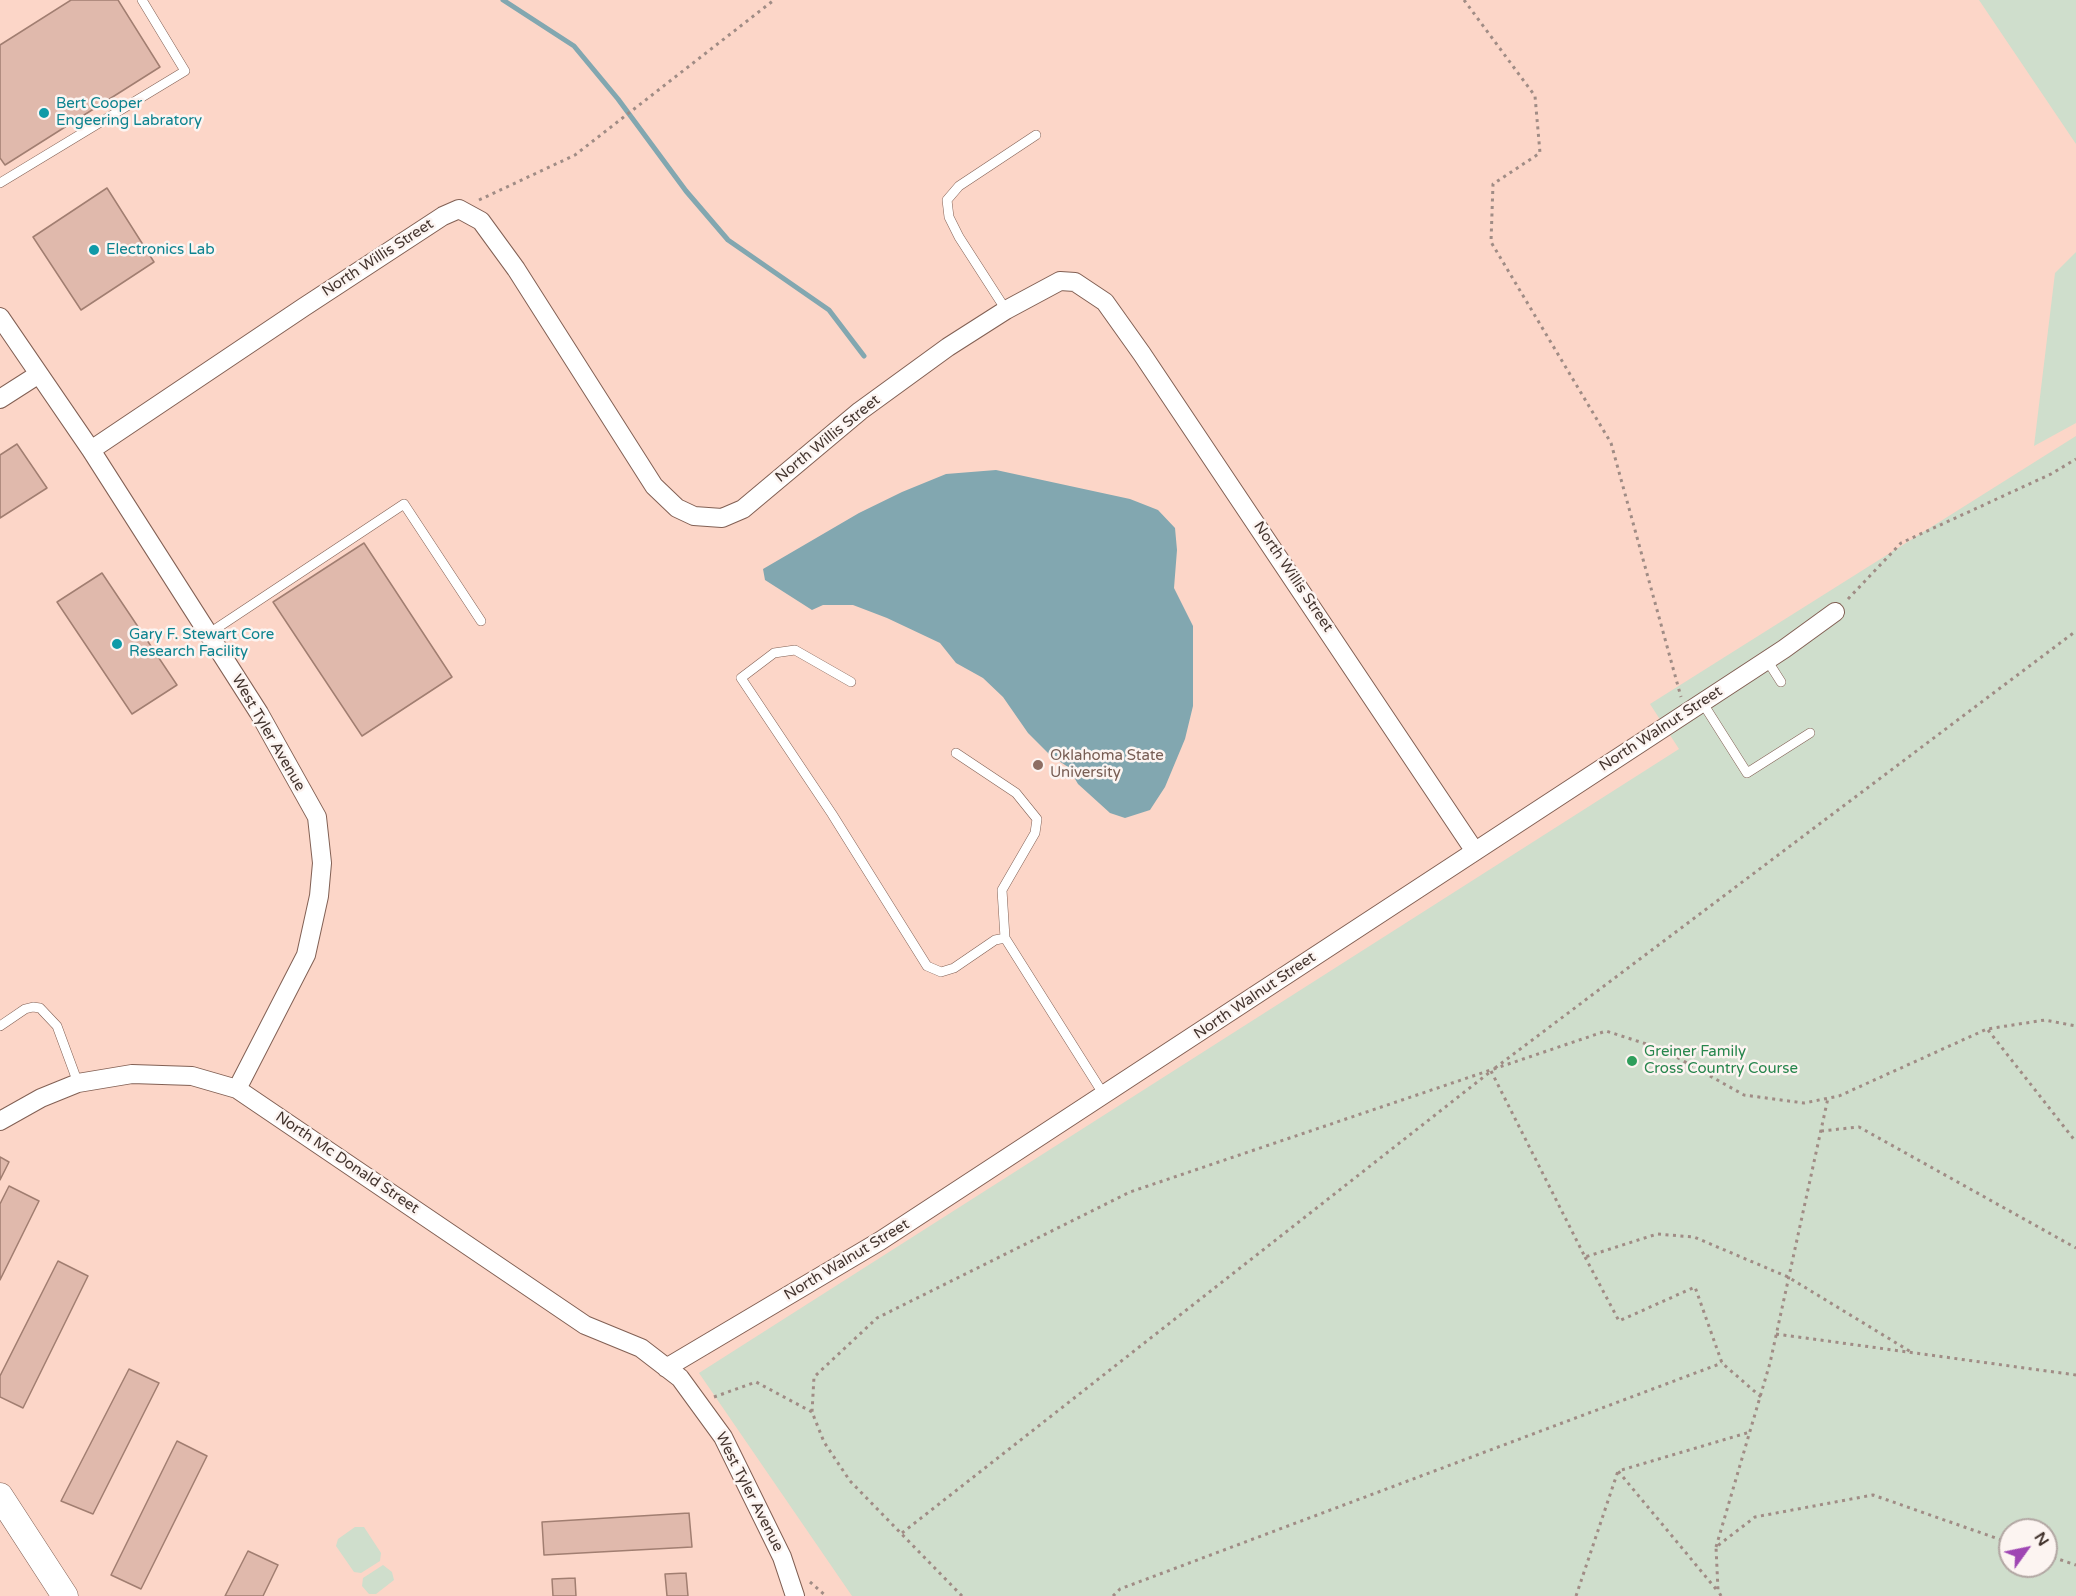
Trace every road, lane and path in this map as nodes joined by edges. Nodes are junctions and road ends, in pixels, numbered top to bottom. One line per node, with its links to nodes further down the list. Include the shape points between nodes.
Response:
1 (142, 0): 5 (lane, via 185,71)
2 (774, 0): 6 (path, via 575,155)
3 (1464, 0): 21 (path, via 1535,96 1540,153 1493,184 1491,242 1611,443)
4 (1036, 135): 7 (lane, via 959,186 947,200 949,217)
5 (0, 183)
6 (459, 209): 7 (street, North Willis Street, via 481,221 516,268 654,486 677,508 694,516 722,518 743,509 860,411); 11 (street, North Willis Street)
7 (1006, 310): 24 (street, North Willis Street, via 1060,281 1075,282 1105,302)
8 (0, 317): 9 (street, West Tyler Avenue)
9 (39, 374): 10 (street); 11 (street, West Tyler Avenue)
10 (0, 399)
11 (91, 450): 16 (street, West Tyler Avenue)
12 (2076, 459): 13 (path, via 1901,543)
13 (1835, 612): 17 (street, North Walnut Street)
14 (481, 621): 16 (lane, via 404,504)
15 (2076, 631): 29 (path)
16 (208, 634): 31 (street, West Tyler Avenue, via 259,713 317,817 322,863 306,955)
17 (1767, 660): 19 (lane); 20 (street, North Walnut Street)
18 (851, 682): 25 (lane, via 795,650 774,653 741,678 927,966 940,972 954,968 995,940)
19 (1780, 682)
20 (1702, 702): 21 (street, North Walnut Street); 22 (lane, via 1747,773)
21 (1685, 713): 24 (street, North Walnut Street)
22 (1810, 733)
23 (956, 753): 25 (lane, via 1016,793 1037,819 1035,833 1002,890)
24 (1474, 850): 32 (street, North Walnut Street)
25 (1005, 938): 32 (lane)
26 (0, 1026): 30 (lane, via 25,1009 40,1008 57,1026)
27 (2076, 1026): 28 (path, via 2044,1020)
28 (1988, 1029): 33 (path); 36 (path)
29 (1491, 1071): 33 (path, via 1606,1031 1662,1049 1744,1095 1804,1103); 38 (path); 47 (path, via 1130,1192 877,1318 814,1377); 51 (path)
30 (78, 1083): 31 (street, North Mc Donald Street, via 132,1074 192,1076); 34 (street, North Mc Donald Street)
31 (237, 1089): 43 (street, North Mc Donald Street, via 585,1325 641,1348)
32 (1104, 1095): 43 (street, North Walnut Street, via 880,1241)
33 (1828, 1098): 35 (path)
34 (0, 1121)
35 (1821, 1131): 37 (path, via 1858,1127); 39 (path)
36 (2076, 1142)
37 (2076, 1248)
38 (1585, 1257): 39 (path, via 1657,1234 1694,1237); 42 (path, via 1618,1321 1695,1287)
39 (1788, 1277): 40 (path); 41 (path)
40 (1776, 1334): 41 (path); 45 (path)
41 (1911, 1352): 44 (path)
42 (1722, 1363): 45 (path); 60 (path, via 1120,1589)
43 (666, 1368): 46 (street, West Tyler Avenue, via 680,1378)
44 (2076, 1375)
45 (1761, 1396): 48 (path)
46 (698, 1402): 47 (path, via 756,1382); 58 (street, West Tyler Avenue, via 723,1437 782,1557)
47 (812, 1412): 51 (path, via 824,1442 850,1481)
48 (1750, 1432): 49 (path); 53 (path)
49 (1618, 1471): 56 (path); 61 (path)
50 (0, 1496): 57 (street)
51 (902, 1533): 59 (path)
52 (1998, 1540): 53 (path, via 1873,1495 1755,1517)
53 (1716, 1547): 56 (path)
54 (2058, 1559): 55 (path)
55 (2076, 1565)
56 (1718, 1590): 62 (path)
57 (65, 1596)
58 (795, 1596)
59 (962, 1596)
60 (1113, 1596)
61 (1576, 1596)
62 (1721, 1596)

